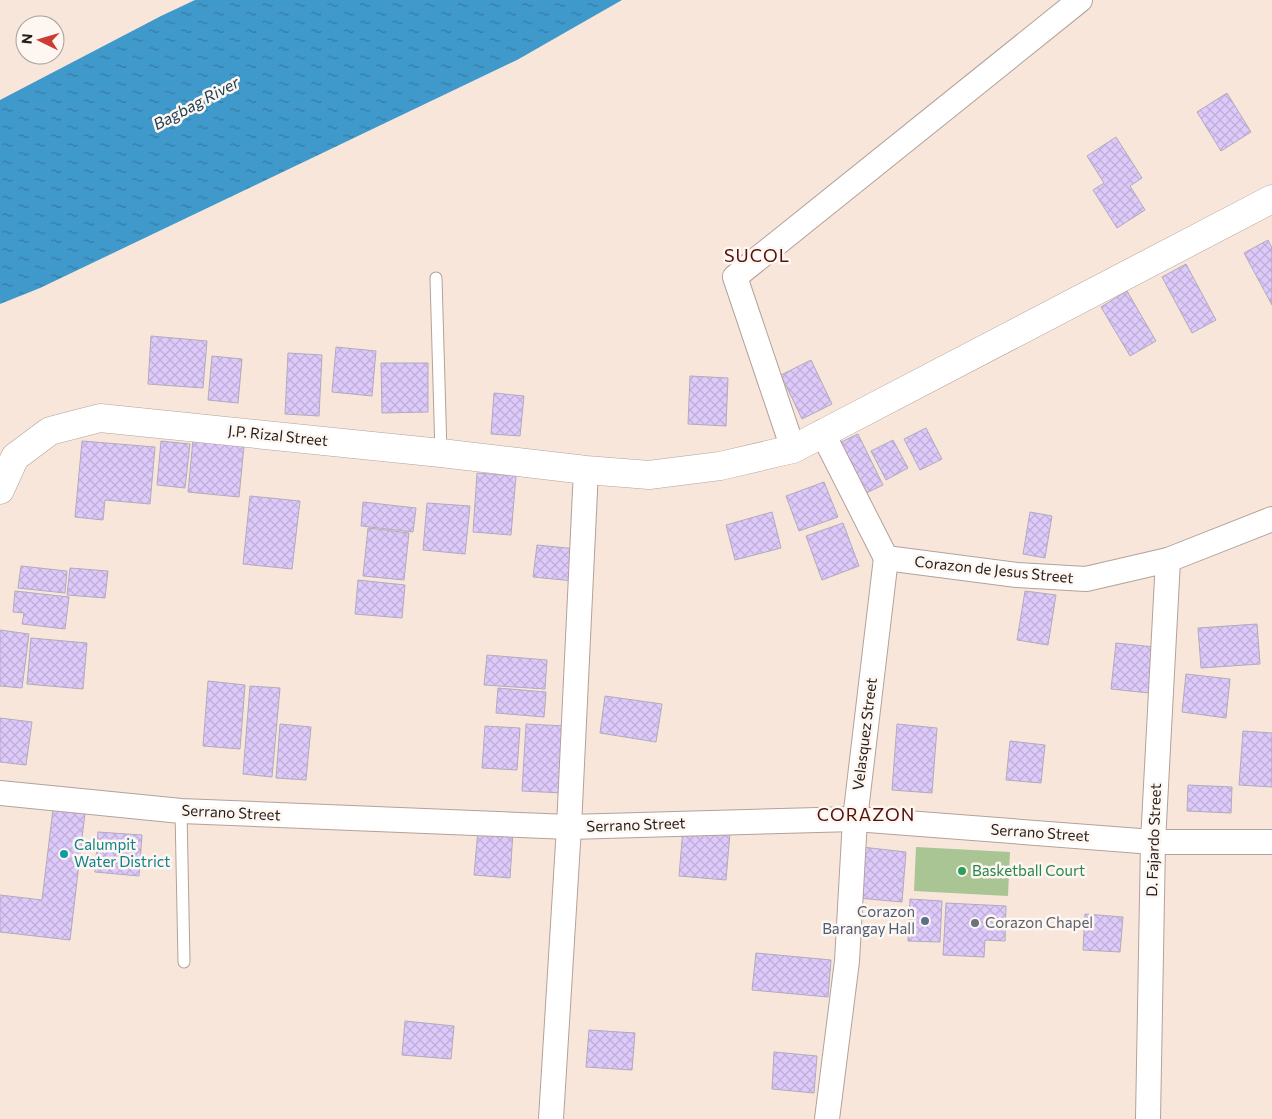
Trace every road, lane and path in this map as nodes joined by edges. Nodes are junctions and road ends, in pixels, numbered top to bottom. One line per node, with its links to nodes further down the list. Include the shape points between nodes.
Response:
1 (1080, 0): 5 (street, via 735,277)
2 (1272, 199): 4 (street, J.P. Rizal Street)
3 (436, 278): 6 (lane)
4 (822, 432): 5 (street, J.P. Rizal Street); 10 (street)
5 (793, 449): 7 (street, J.P. Rizal Street, via 720,466 649,475)
6 (441, 453): 7 (street, J.P. Rizal Street); 8 (street, J.P. Rizal Street, via 100,418 50,431 15,457)
7 (586, 470): 15 (street)
8 (0, 490)
9 (1272, 519): 11 (street, Corazon de Jesus Street)
10 (886, 558): 11 (street, Corazon de Jesus Street, via 1017,575 1086,579); 14 (street, Velasquez Street)
11 (1168, 560): 16 (street, D. Fajardo Street)
12 (0, 793): 13 (street, Serrano Street)
13 (180, 811): 15 (street, Serrano Street); 18 (lane)
14 (855, 819): 15 (street, Serrano Street); 16 (street, Serrano Street); 20 (street, Velasquez Street, via 847,961)
15 (569, 827): 19 (street)
16 (1153, 842): 17 (street, Serrano Street); 21 (street, D. Fajardo Street)
17 (1272, 842)
18 (184, 962)
19 (550, 1119)
20 (827, 1119)
21 (1148, 1119)

